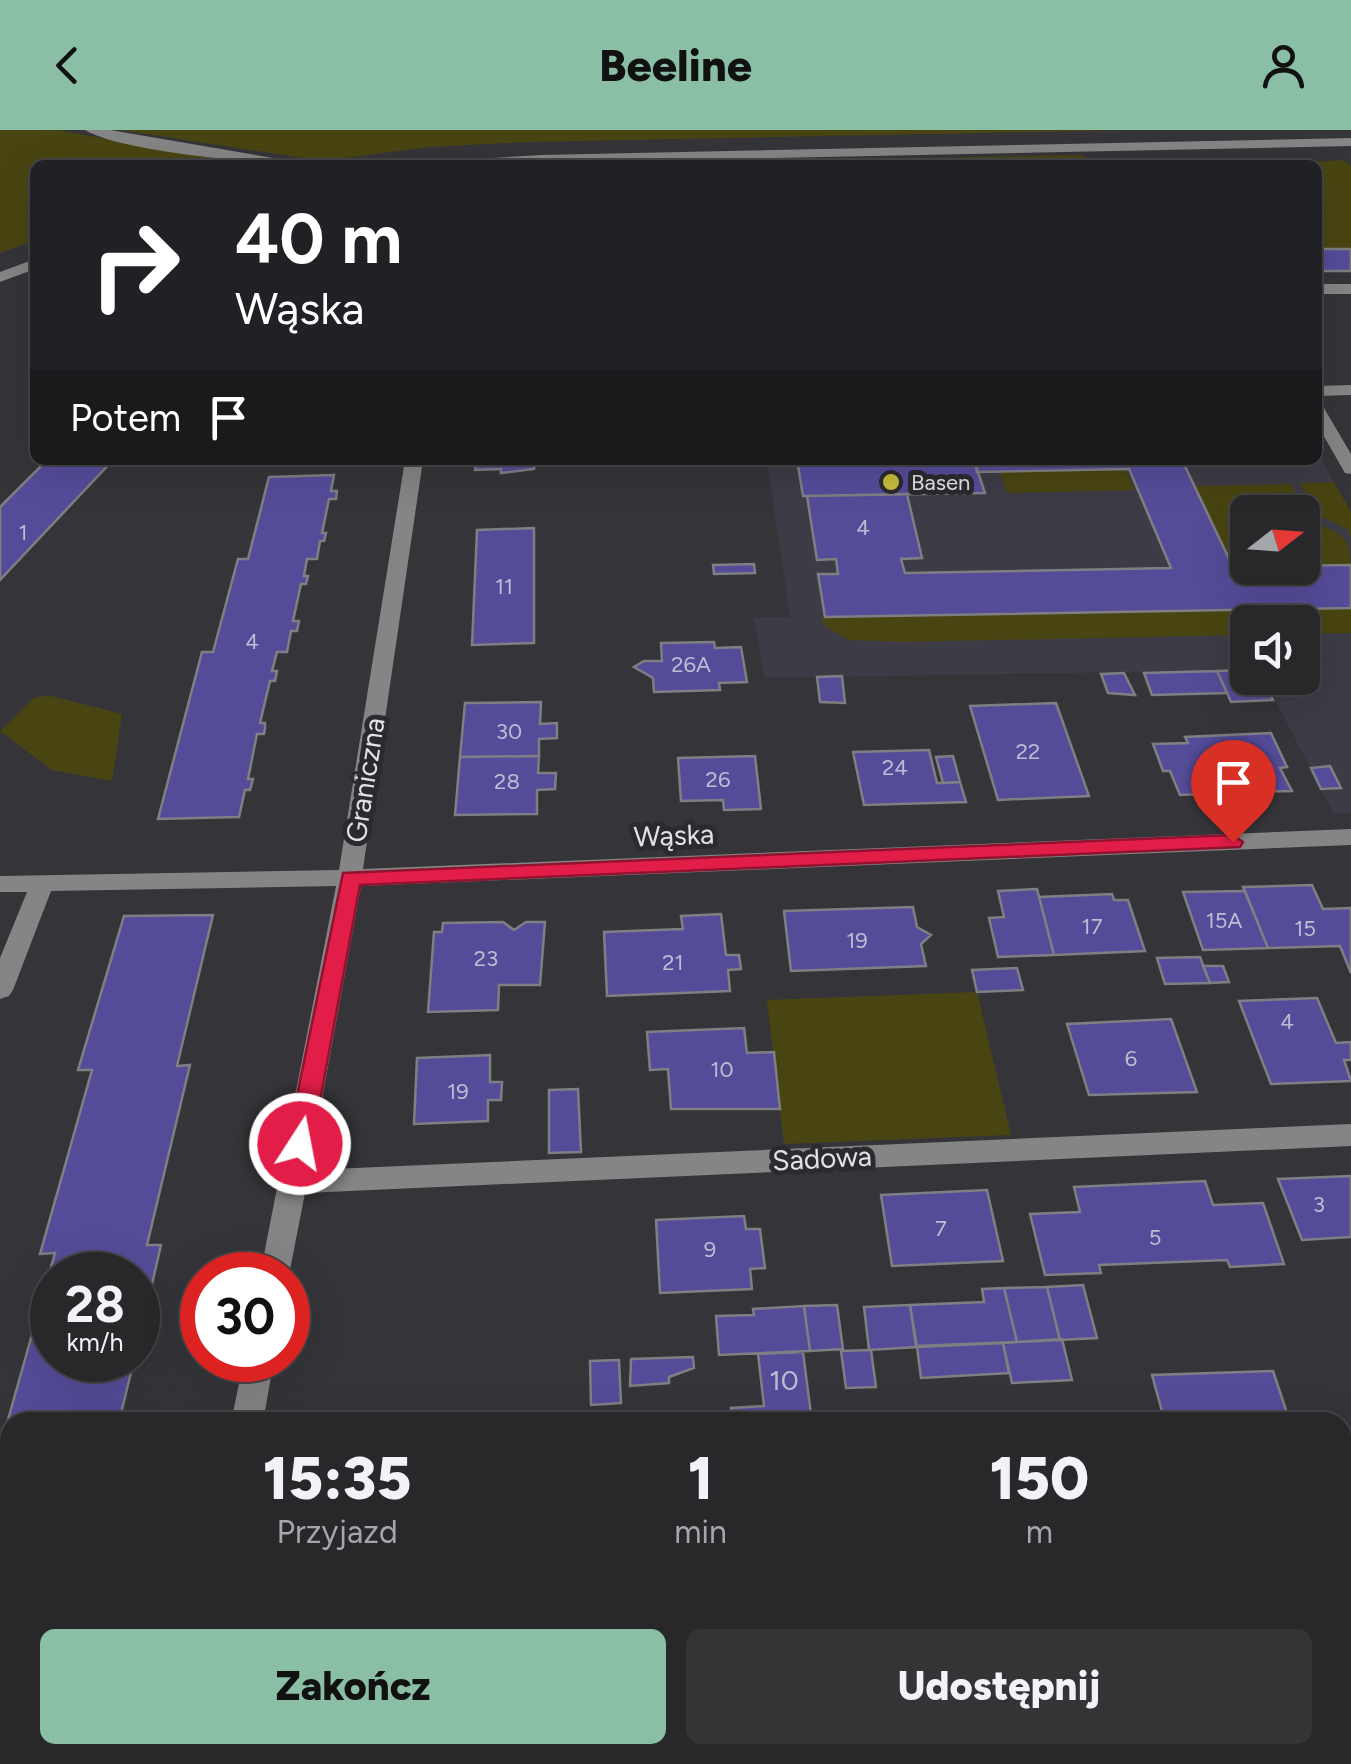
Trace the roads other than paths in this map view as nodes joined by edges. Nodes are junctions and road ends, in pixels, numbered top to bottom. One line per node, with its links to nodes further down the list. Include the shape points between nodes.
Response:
1 (92, 130): 5 (street)
2 (1227, 130): 4 (street)
3 (1351, 142): 4 (street)
4 (1214, 146): 6 (street); 7 (street)
5 (270, 160)
6 (540, 160)
7 (1207, 160)
8 (30, 266): 9 (street)
9 (0, 277)
10 (1322, 289): 11 (street)
11 (1351, 289)
12 (1351, 390): 13 (street)
13 (1322, 391)
14 (1322, 419): 16 (street)
15 (413, 465): 18 (street, Graniczna)
16 (1351, 469)
17 (1351, 837): 18 (street, Wąska)
18 (350, 878): 20 (street, Wąska); 23 (street, Graniczna)
19 (0, 884): 20 (street, Wąska)
20 (42, 884): 21 (street)
21 (0, 990)
22 (1351, 1135): 23 (street, Sadowa)
23 (292, 1182): 24 (street, Graniczna)
24 (279, 1252)
25 (255, 1382): 26 (street)
26 (250, 1412)

